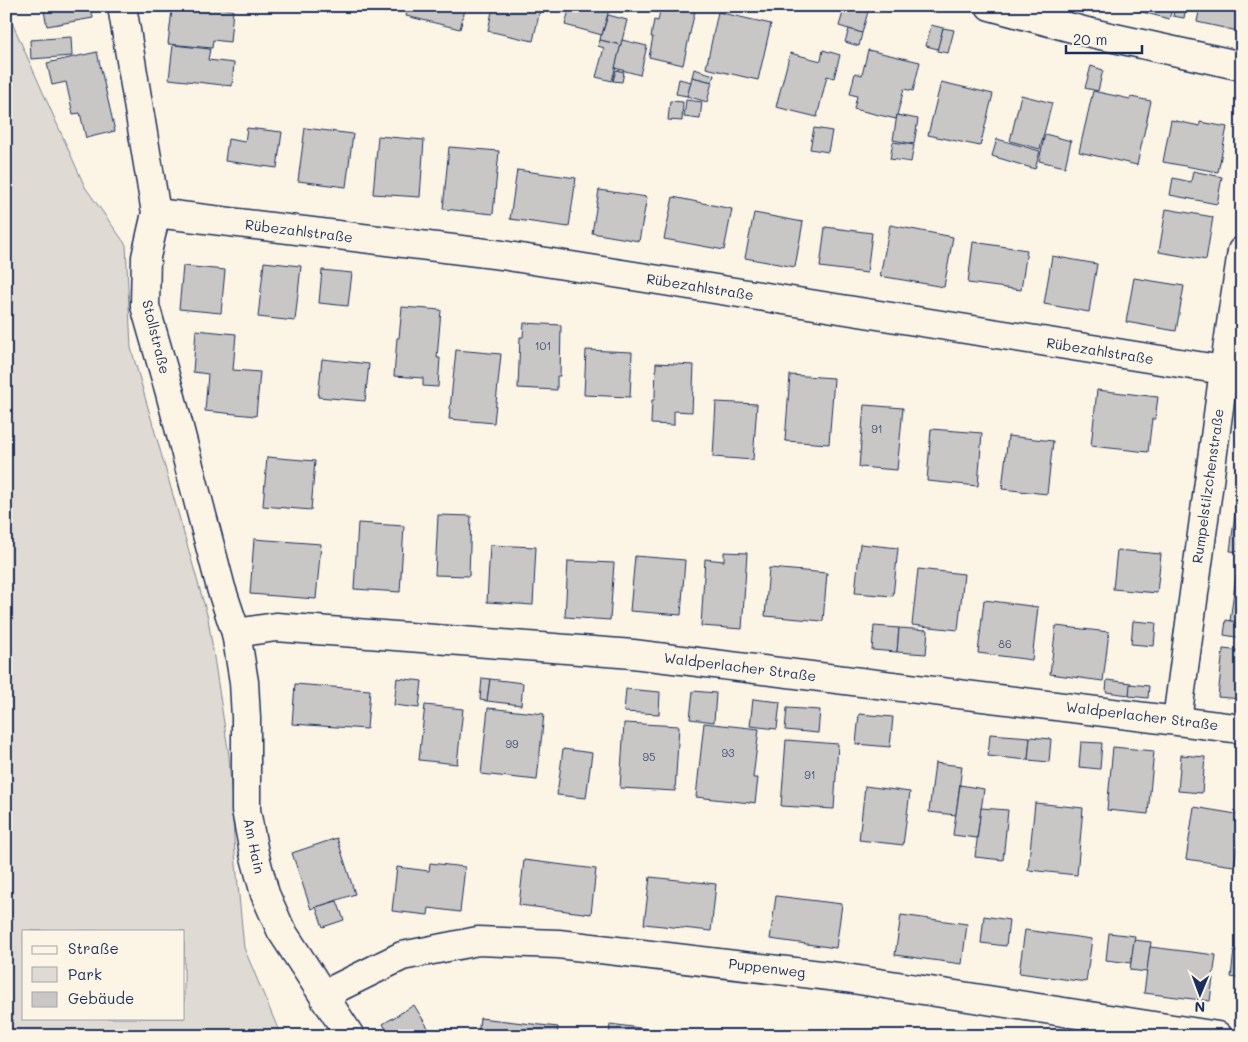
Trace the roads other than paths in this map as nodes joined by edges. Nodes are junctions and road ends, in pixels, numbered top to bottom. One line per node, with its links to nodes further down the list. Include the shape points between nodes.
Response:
1 (122, 6): 4 (street, Stollstraße)
2 (990, 6): 3 (street, via 1087,32)
3 (1242, 66)
4 (156, 213): 6 (street, Rübezahlstraße, via 502,256); 7 (street, Stollstraße, via 146,257 145,306)
5 (1242, 252): 6 (street, Rumpelstilzchenstraße)
6 (1233, 372): 8 (street, Rumpelstilzchenstraße)
7 (236, 633): 8 (street, Waldperlacher Straße, via 276,627 633,654); 10 (street, Am Hain, via 244,682 246,810 254,852 265,894 281,930)
8 (1177, 720): 9 (street, Waldperlacher Straße)
9 (1242, 729)
10 (326, 1001): 11 (street, Am Hain); 12 (street, Puppenweg, via 337,988 402,956 478,941 540,943 846,978)
11 (350, 1036)
12 (1218, 1036)

